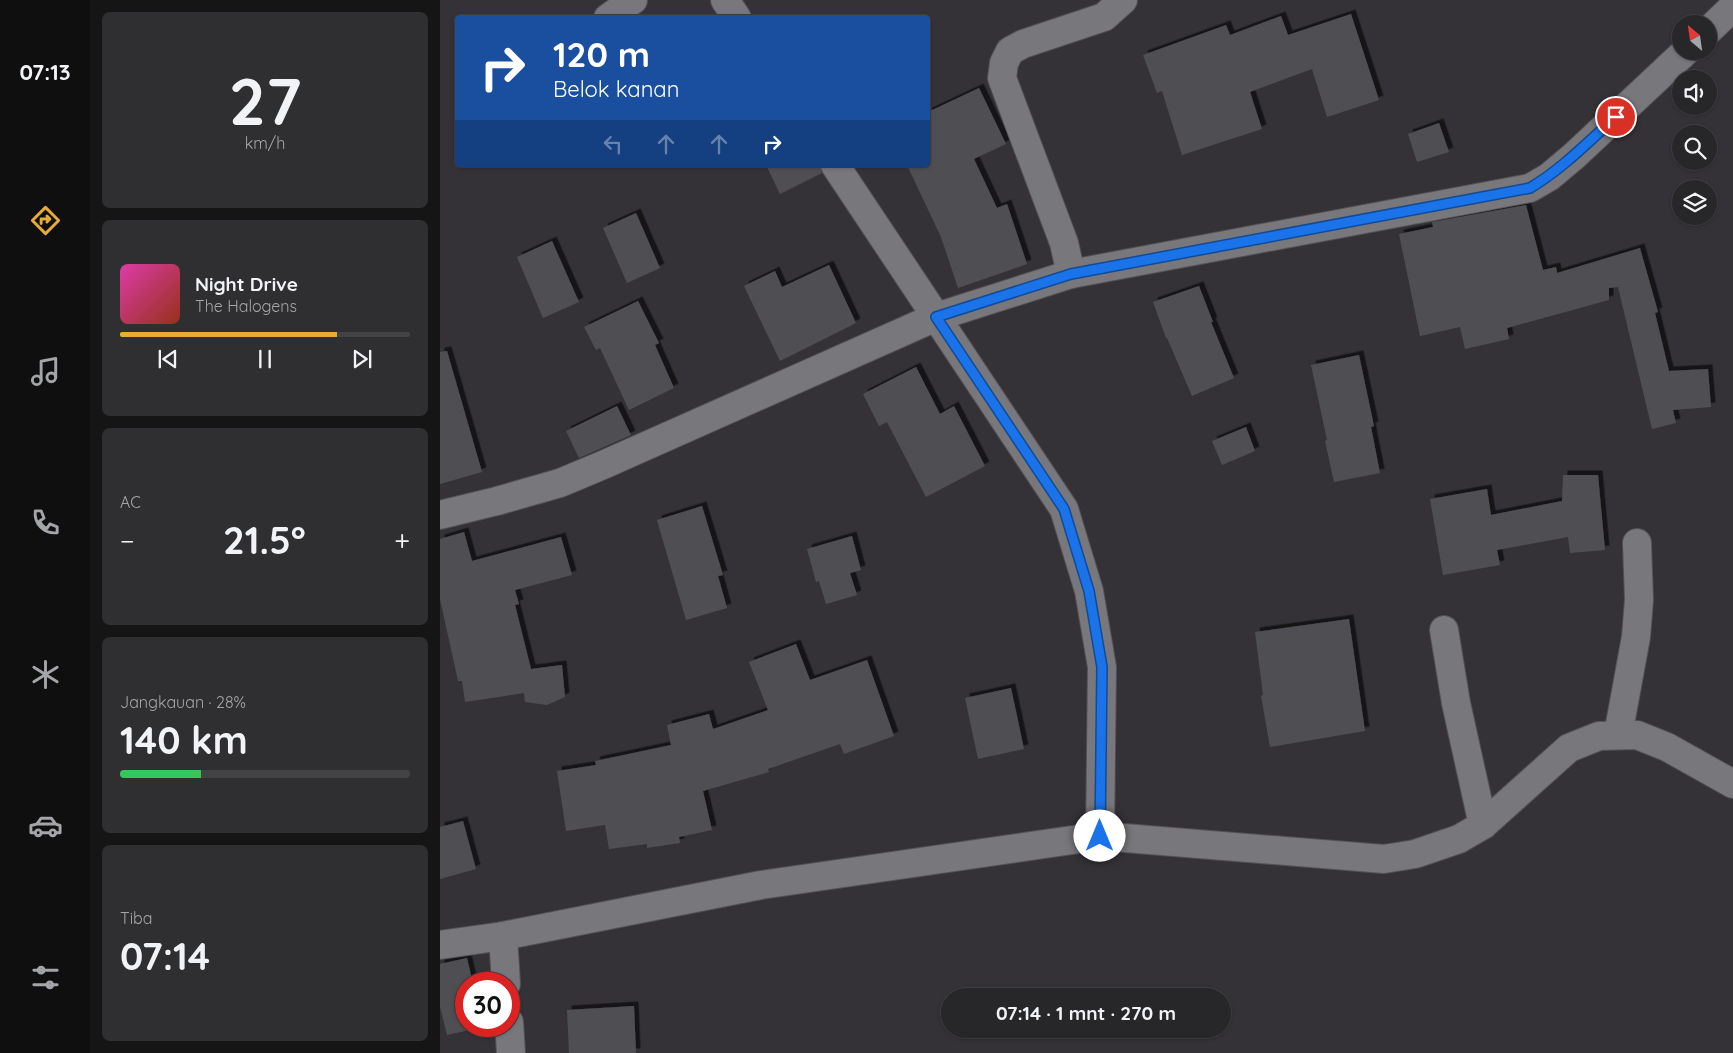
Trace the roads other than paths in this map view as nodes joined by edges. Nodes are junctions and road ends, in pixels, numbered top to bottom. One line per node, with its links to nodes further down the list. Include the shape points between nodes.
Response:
1 (633, 0): 5 (street)
2 (724, 0): 6 (street)
3 (1123, 0): 10 (street, via 1104,18 1023,44 1010,51 1004,63 1002,78 1064,243)
4 (1733, 7): 7 (street)
5 (612, 15)
6 (735, 15)
7 (1718, 21)
8 (1676, 60): 10 (street, via 1574,156 1530,188)
9 (836, 167): 11 (street)
10 (1071, 274): 11 (street)
11 (936, 317): 12 (street, via 560,483); 18 (street, via 1064,509 1089,591 1102,667)
12 (440, 515)
13 (1636, 543): 15 (street, via 1640,600)
14 (1444, 630): 17 (street, via 1456,703)
15 (1618, 735): 16 (street, via 1637,735 1667,747); 17 (street, via 1599,736 1569,748)
16 (1733, 784)
17 (1483, 825): 18 (street, via 1458,839 1415,854 1384,860)
18 (1100, 836): 19 (street, via 762,885)
19 (503, 936): 20 (street); 21 (street)
20 (440, 945)
21 (505, 972)
22 (510, 1037): 23 (street)
23 (511, 1053)

